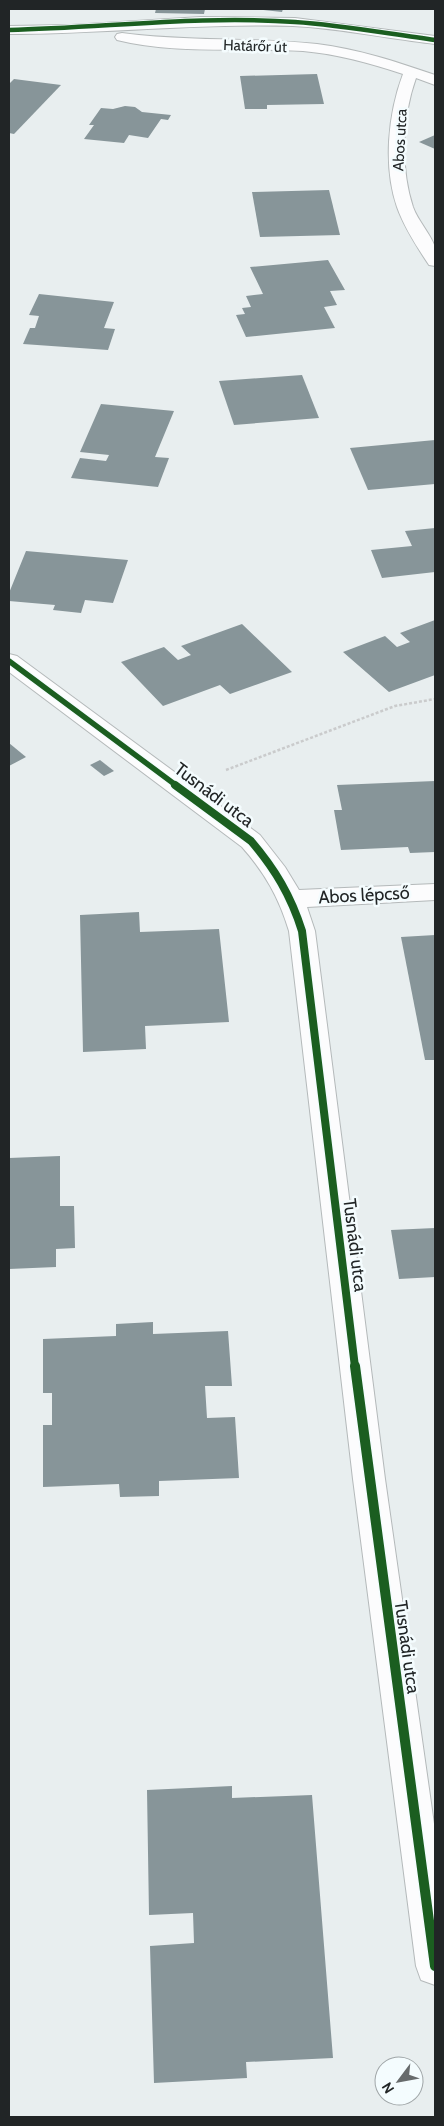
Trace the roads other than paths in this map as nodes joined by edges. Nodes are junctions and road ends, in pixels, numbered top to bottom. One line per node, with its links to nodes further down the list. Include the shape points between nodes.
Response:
1 (71, 29): 2 (street, Határőr út); 3 (street, Határőr út, via 201,21 295,22); 4 (street, Határőr út, via 157,43 303,47)
2 (9, 30)
3 (435, 40)
4 (411, 71): 5 (street, Határőr út); 6 (street, Abos utca, via 404,88 397,156 398,183 406,208)
5 (435, 80)
6 (435, 261)
7 (9, 661): 9 (street, Tusnádi utca, via 251,842 274,868)
8 (435, 892): 9 (street, Abos lépcső)
9 (292, 898): 10 (street, Tusnádi utca, via 302,931 370,1488)
10 (435, 1966)

